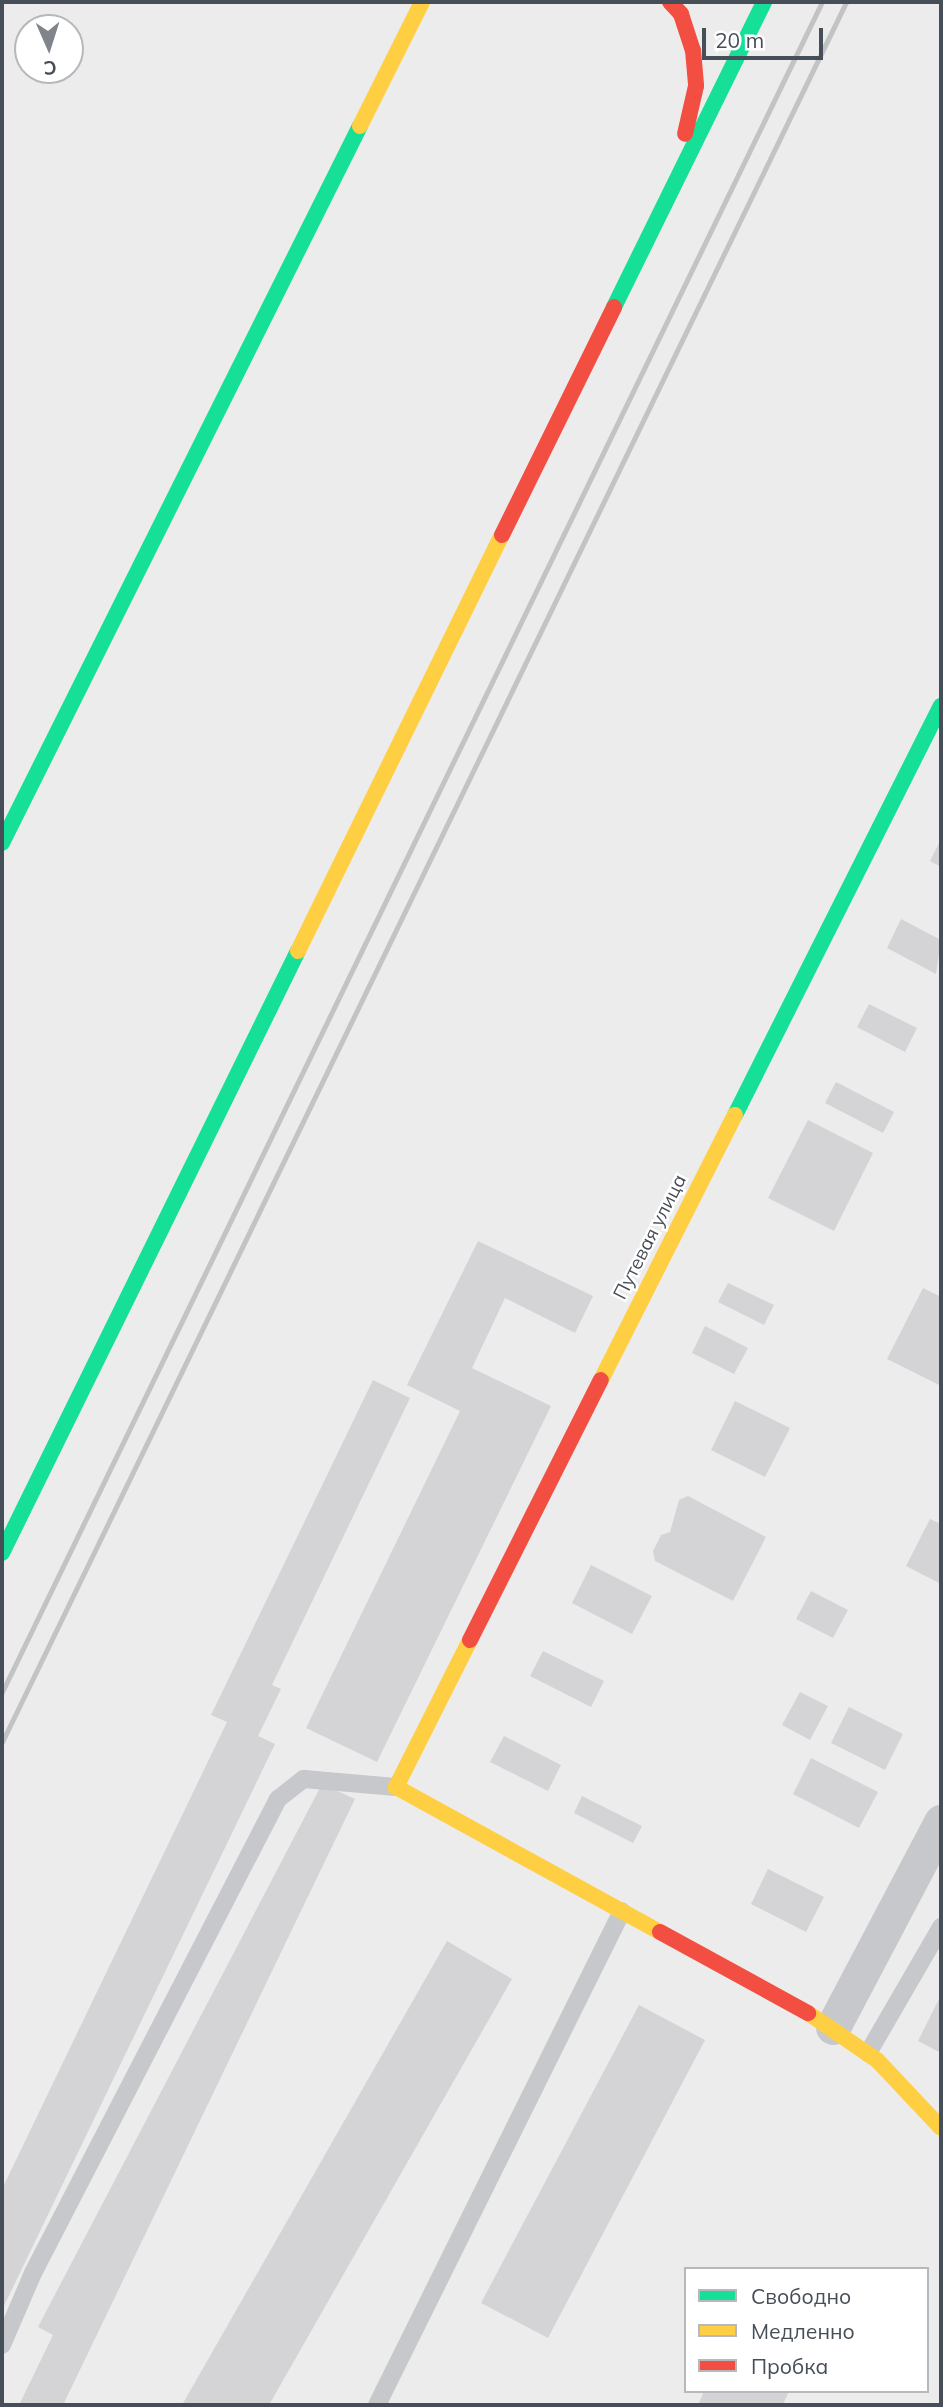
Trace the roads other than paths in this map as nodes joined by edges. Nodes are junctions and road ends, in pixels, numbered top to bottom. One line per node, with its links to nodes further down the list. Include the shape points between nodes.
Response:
1 (422, 2): 5 (main road)
2 (437, 2): 5 (main road)
3 (670, 2): 6 (main road, via 681,14 693,50 695,86)
4 (764, 2): 6 (main road)
5 (388, 73): 8 (main road)
6 (673, 190): 9 (main road)
7 (941, 706): 10 (main road, Путевая улица)
8 (2, 843)
9 (2, 1553)
10 (396, 1787): 12 (main road); 17 (lane, via 304,1779 278,1799 33,2273)
11 (941, 1822): 14 (street)
12 (622, 1911): 14 (main road); 18 (lane)
13 (941, 1927): 15 (lane)
14 (833, 2027): 15 (main road)
15 (869, 2053): 16 (main road)
16 (941, 2128)
17 (2, 2345)
18 (377, 2405)

